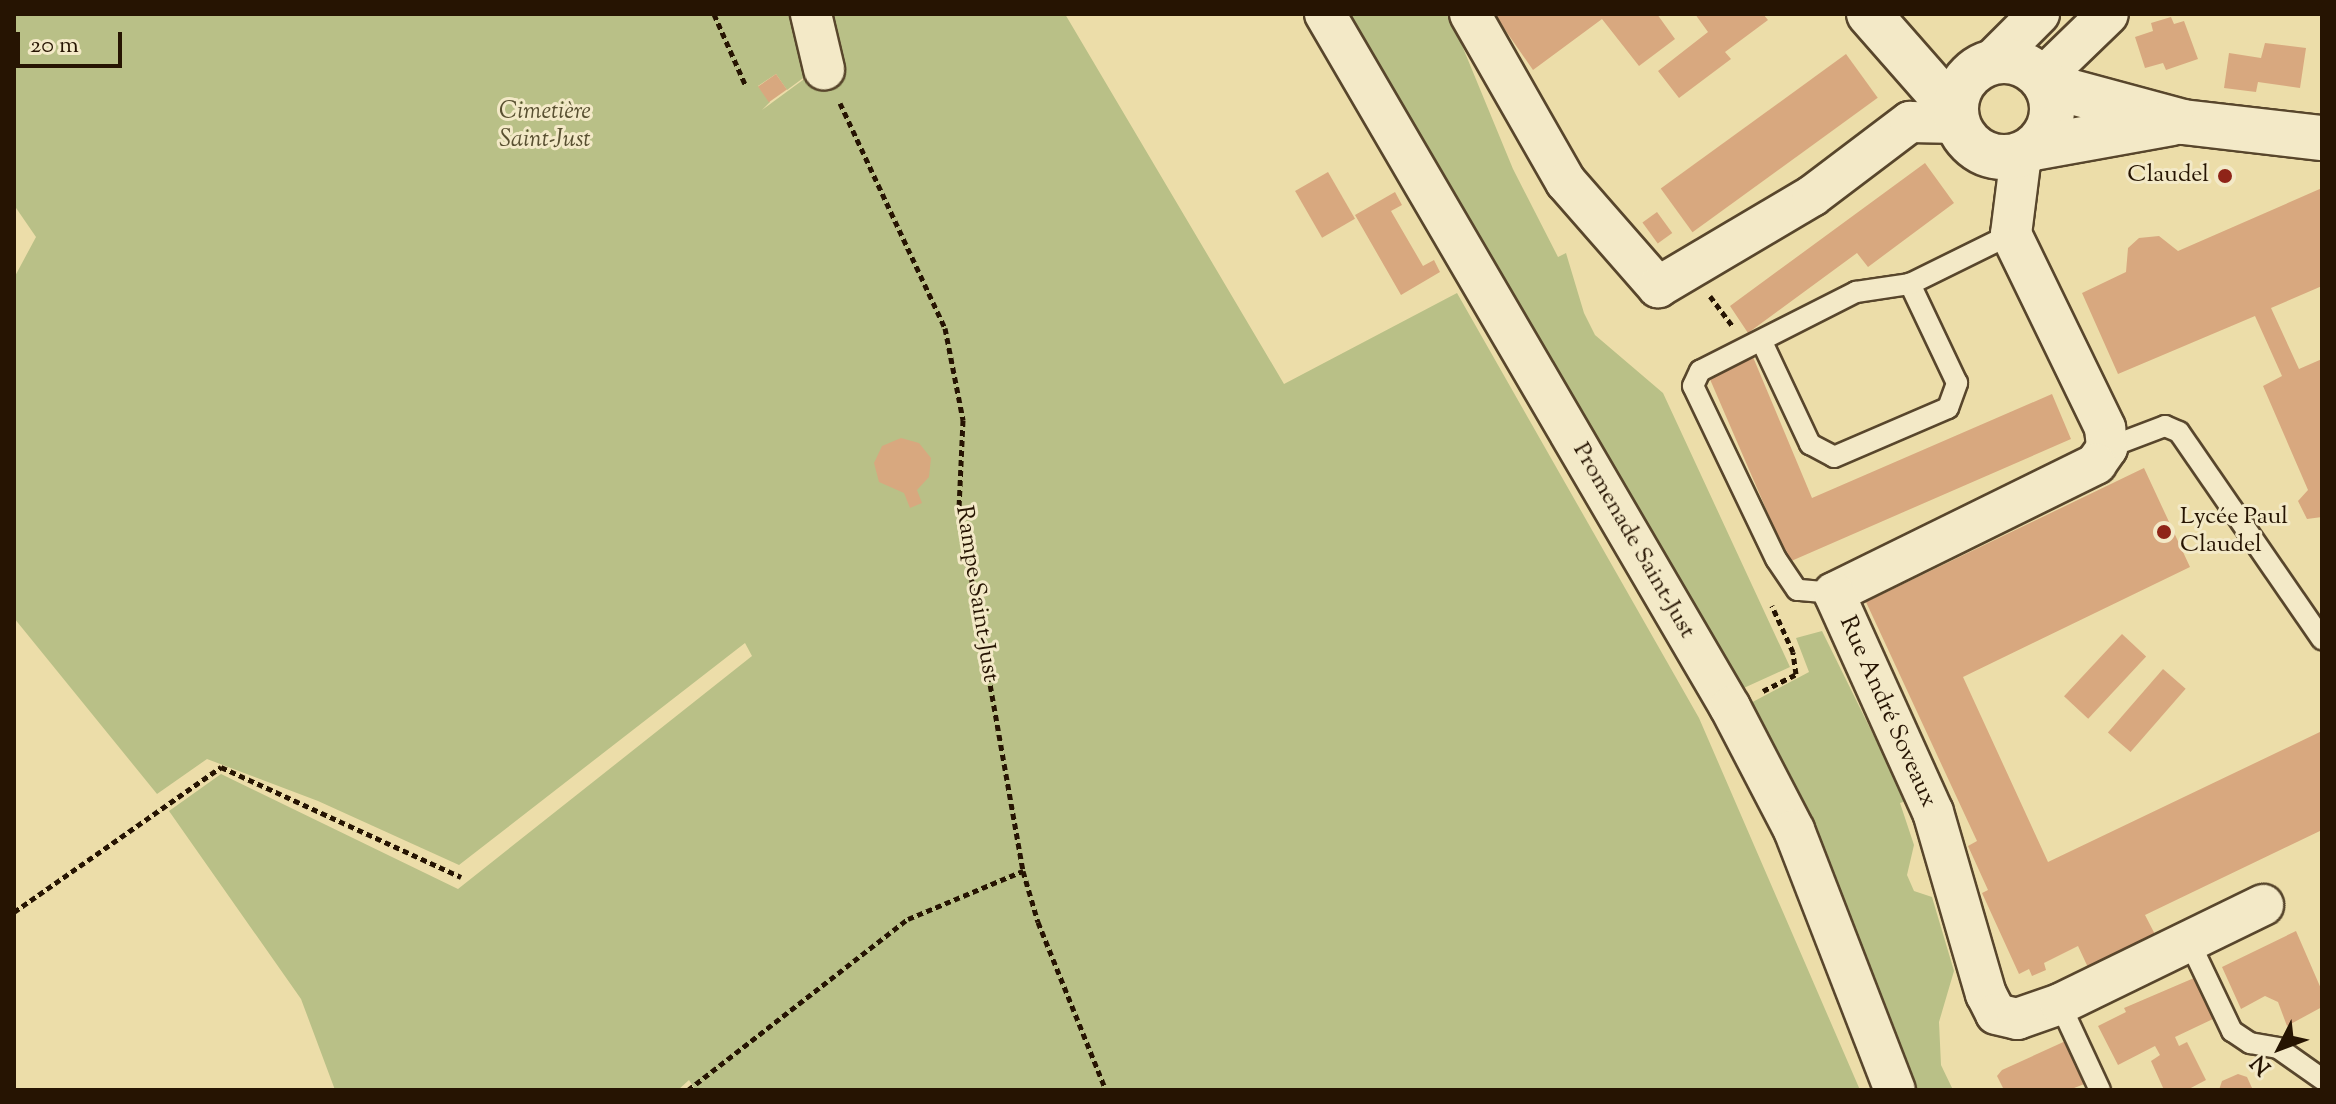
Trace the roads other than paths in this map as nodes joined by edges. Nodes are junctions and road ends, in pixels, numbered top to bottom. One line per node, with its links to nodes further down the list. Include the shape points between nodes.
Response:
1 (811, 14): 8 (street)
2 (1325, 14): 24 (street, Promenade Saint-Just, via 1730,707 1794,830)
3 (1470, 14): 10 (street, via 1566,182 1658,287 1812,196 1910,122)
4 (2039, 14): 7 (street)
5 (2108, 14): 9 (street)
6 (1871, 17): 7 (street); 10 (street)
7 (1986, 64): 9 (street, via 2019,63); 10 (street, via 1961,86)
8 (824, 69)
9 (2044, 82): 11 (street); 13 (street, via 2052,112 2043,138)
10 (1957, 118): 13 (street, via 1976,149 2005,158)
11 (2183, 122): 12 (street); 13 (street)
12 (2322, 138)
13 (2027, 151): 14 (street)
14 (2011, 234): 15 (lane); 17 (street, via 2105,428)
15 (1910, 284): 16 (lane, via 1856,292); 16 (lane, via 1957,383 1948,408 1834,457 1810,444)
16 (1755, 345): 18 (lane, via 1700,371 1693,386 1776,559 1797,590)
17 (2107, 448): 18 (street, Rue André Soveaux, via 2096,464); 19 (lane, via 2165,426 2179,432)
18 (1834, 593): 22 (street, Rue André Soveaux, via 1933,812 1996,1014 2017,1019)
19 (2322, 639)
20 (2263, 905): 21 (street, Rue André Soveaux)
21 (2189, 941): 22 (street, Rue André Soveaux); 23 (lane, via 2232,1031 2250,1043 2278,1048)
22 (2060, 1004): 25 (lane)
23 (2319, 1081)
24 (1895, 1090)
25 (2100, 1090)

